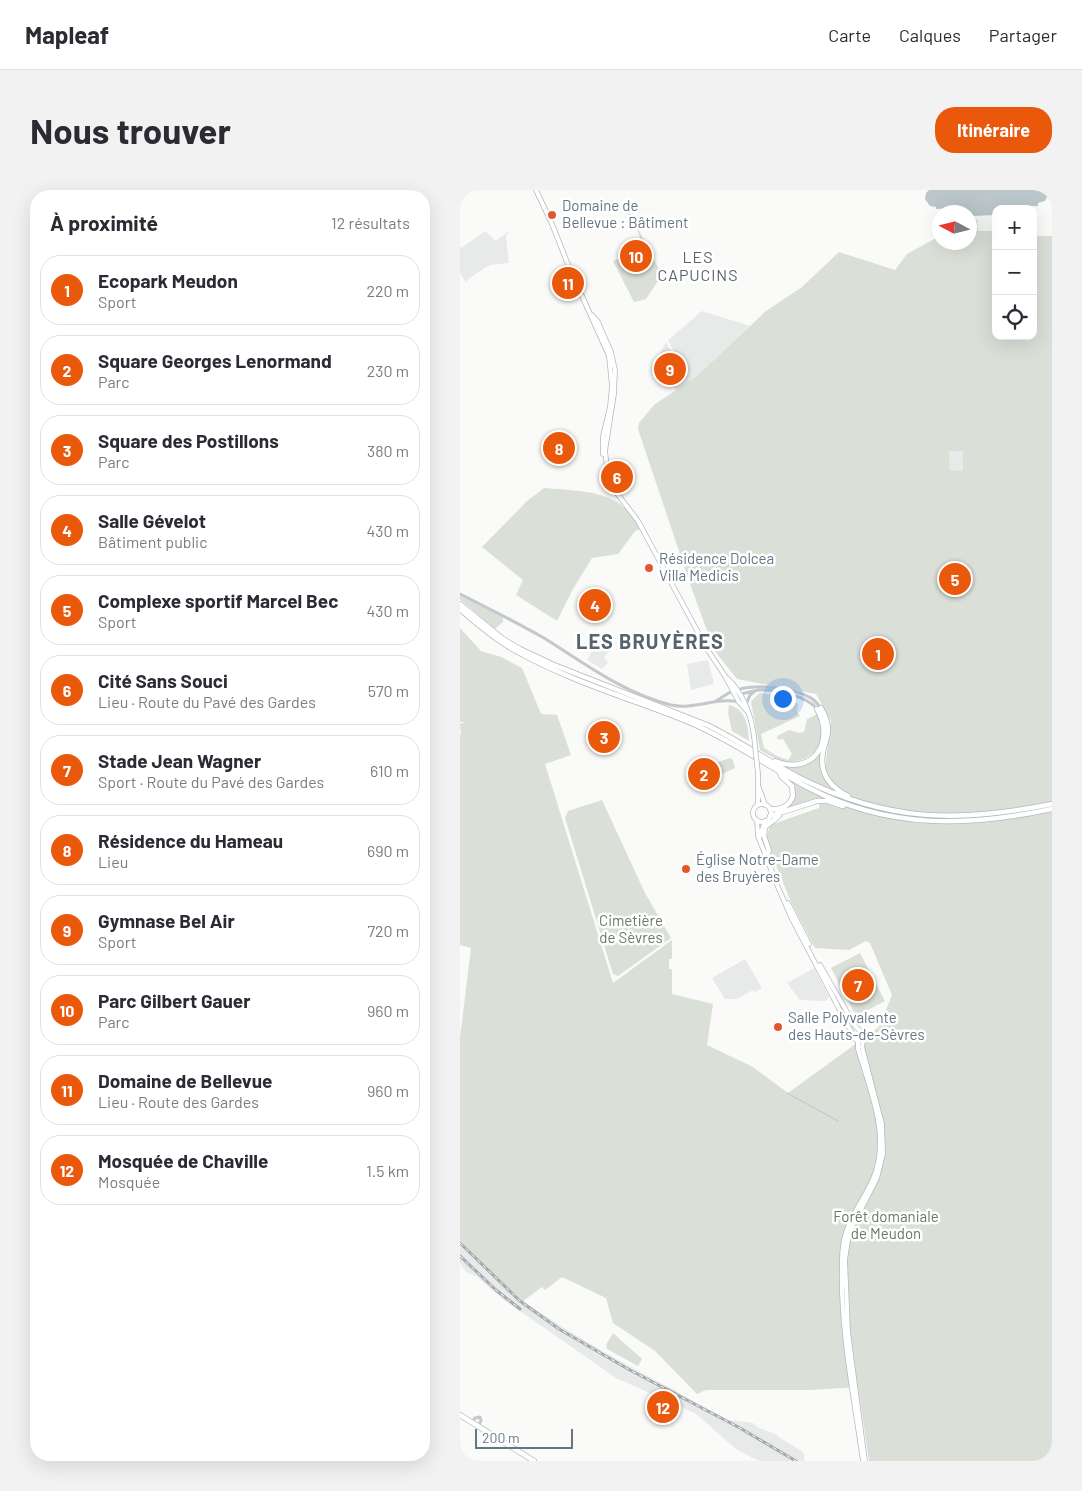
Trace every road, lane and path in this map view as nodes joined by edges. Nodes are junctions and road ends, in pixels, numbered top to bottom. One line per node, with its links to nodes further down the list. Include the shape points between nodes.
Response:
1 (536, 190): 3 (main road)
2 (597, 313): 4 (main road)
3 (592, 315): 4 (main road); 5 (main road, via 612,370 610,407 603,436)
4 (598, 322): 5 (main road, via 615,370)
5 (605, 469): 9 (main road, via 609,483 635,516)
6 (460, 594): 16 (street, via 509,618 626,688 671,705)
7 (460, 604): 20 (main road, via 520,649 699,722)
8 (460, 610): 21 (main road, via 516,652 552,670 689,722)
9 (725, 676): 10 (main road); 12 (main road)
10 (737, 690): 12 (main road); 13 (main road); 18 (street, via 757,687 799,692 814,700)
11 (756, 691): 13 (street); 17 (street); 18 (street, via 799,696)
12 (733, 693): 13 (main road); 14 (street); 15 (main road); 16 (street)
13 (740, 694): 17 (main road)
14 (724, 701): 15 (street); 16 (street)
15 (739, 702): 19 (main road)
16 (714, 703)
17 (746, 705): 19 (main road)
18 (819, 708): 20 (main road, via 824,736 819,750 811,759 799,764 786,764); 23 (main road, via 826,718 828,730 822,760 824,774 837,790)
19 (747, 711): 22 (main road, bridge, via 754,736)
20 (759, 754): 23 (main road, via 812,784)
21 (780, 772): 27 (main road); 28 (main road, via 792,786 793,796 786,807)
22 (758, 786): 25 (main road); 26 (main road)
23 (857, 802): 24 (main road, via 902,813 945,816 987,815)
24 (1052, 804)
25 (758, 805): 26 (main road); 32 (main road, via 754,812)
26 (765, 805): 28 (main road)
27 (856, 808): 29 (main road, via 902,818 946,822 993,820); 30 (main road, via 820,801)
28 (770, 809): 31 (main road)
29 (1052, 809)
30 (786, 812): 31 (main road); 35 (main road, via 765,827 769,851)
31 (770, 816): 33 (main road)
32 (757, 820): 33 (main road); 34 (main road)
33 (765, 821): 34 (main road)
34 (759, 839): 35 (main road)
35 (766, 856): 36 (main road)
36 (772, 870): 37 (main road, via 814,953); 38 (main road, via 791,917)
37 (860, 1031): 38 (main road); 39 (main road, via 864,1034)
38 (854, 1036): 39 (main road)
39 (860, 1040): 44 (main road, via 882,1124 884,1146 877,1178 852,1226 845,1249 853,1388)
40 (460, 1415): 41 (main road)
41 (472, 1422): 42 (main road); 42 (street, via 480,1417)
42 (478, 1426): 43 (main road)
43 (534, 1461)
44 (864, 1461)

